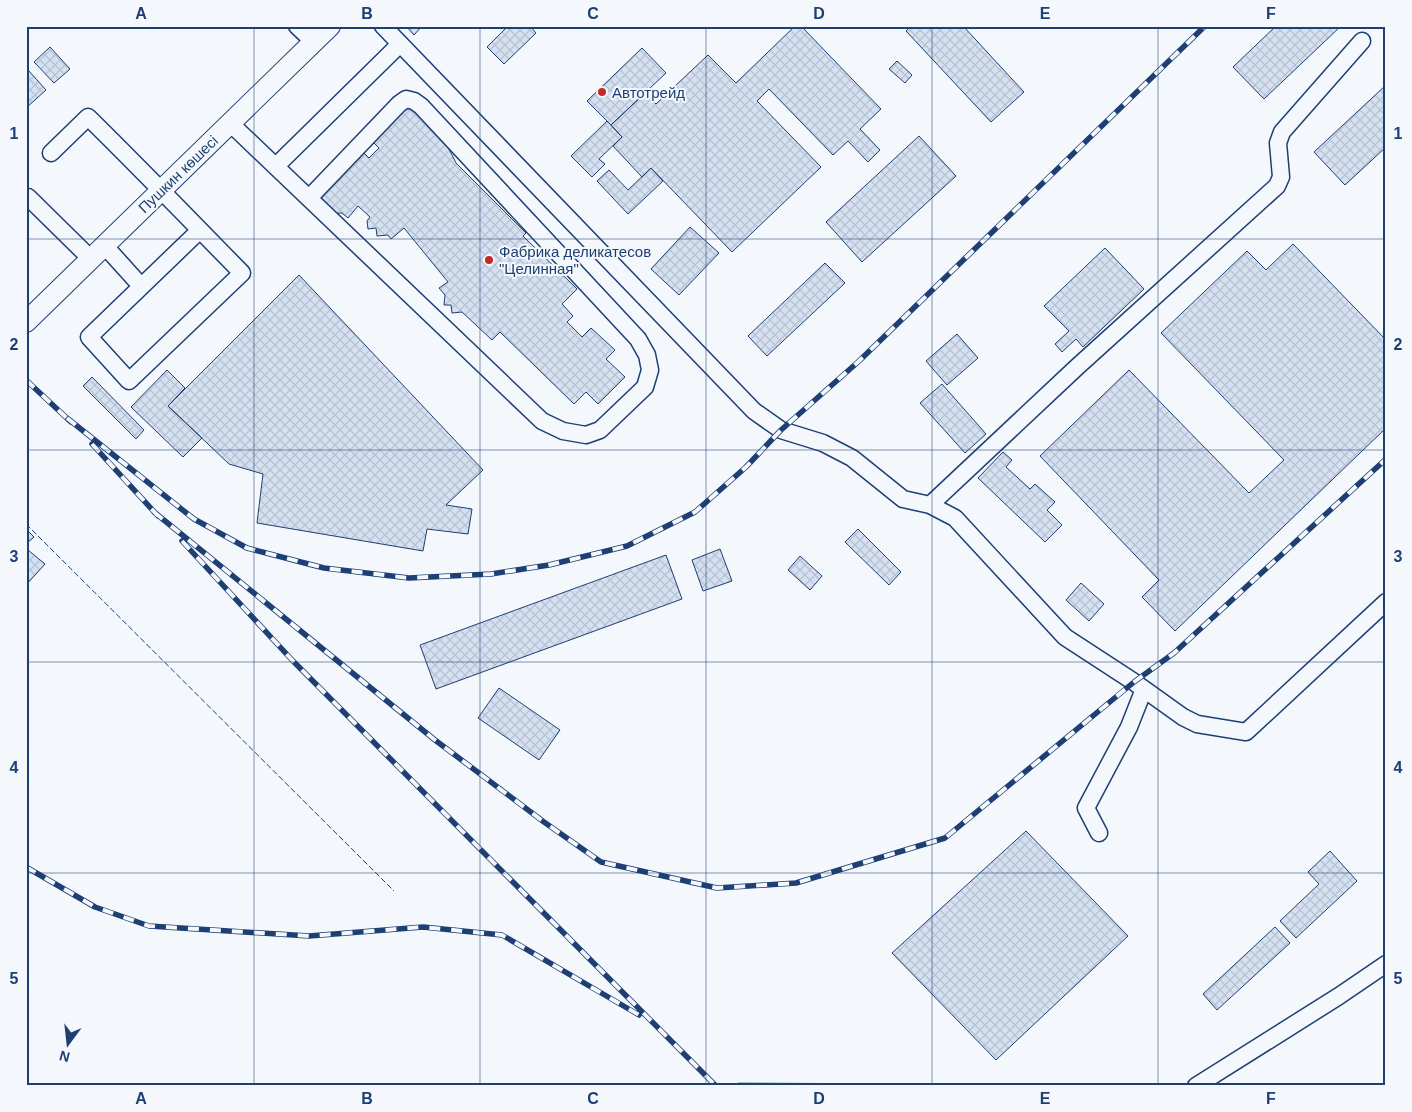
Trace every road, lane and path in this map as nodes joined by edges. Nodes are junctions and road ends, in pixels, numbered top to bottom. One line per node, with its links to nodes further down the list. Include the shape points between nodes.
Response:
1 (297, 26): 5 (street)
2 (330, 26): 5 (main road, Пушкин көшесі)
3 (383, 26): 6 (street)
4 (1362, 41): 17 (street, via 1282,132 1278,143 1280,177 1277,186)
5 (314, 42): 7 (main road, Пушкин көшесі)
6 (400, 44): 9 (street); 17 (street, via 754,411 781,430 823,443 852,458 904,500)
7 (230, 123): 9 (street); 10 (main road, Пушкин көшесі)
8 (51, 153): 10 (street, via 88,117)
9 (276, 166): 11 (street)
10 (161, 190): 13 (street); 14 (main road, Пушкин көшесі)
11 (308, 198): 11 (street, via 542,421 563,431 586,435 600,430 645,387 650,370 647,355 638,339 414,101 406,99 399,104)
12 (26, 199): 14 (street, via 28,197)
13 (200, 230): 15 (street); 15 (street, via 242,273 129,380 89,337)
14 (98, 252): 15 (street); 16 (main road, Пушкин көшесі)
15 (142, 286)
16 (26, 322)
17 (930, 505): 19 (street, via 955,518 1065,637)
18 (1386, 602): 19 (street, via 1246,732 1197,724)
19 (1144, 690): 20 (street, via 1129,727 1086,808)
20 (1099, 833)
21 (1386, 964): 22 (street)
22 (1196, 1086)

